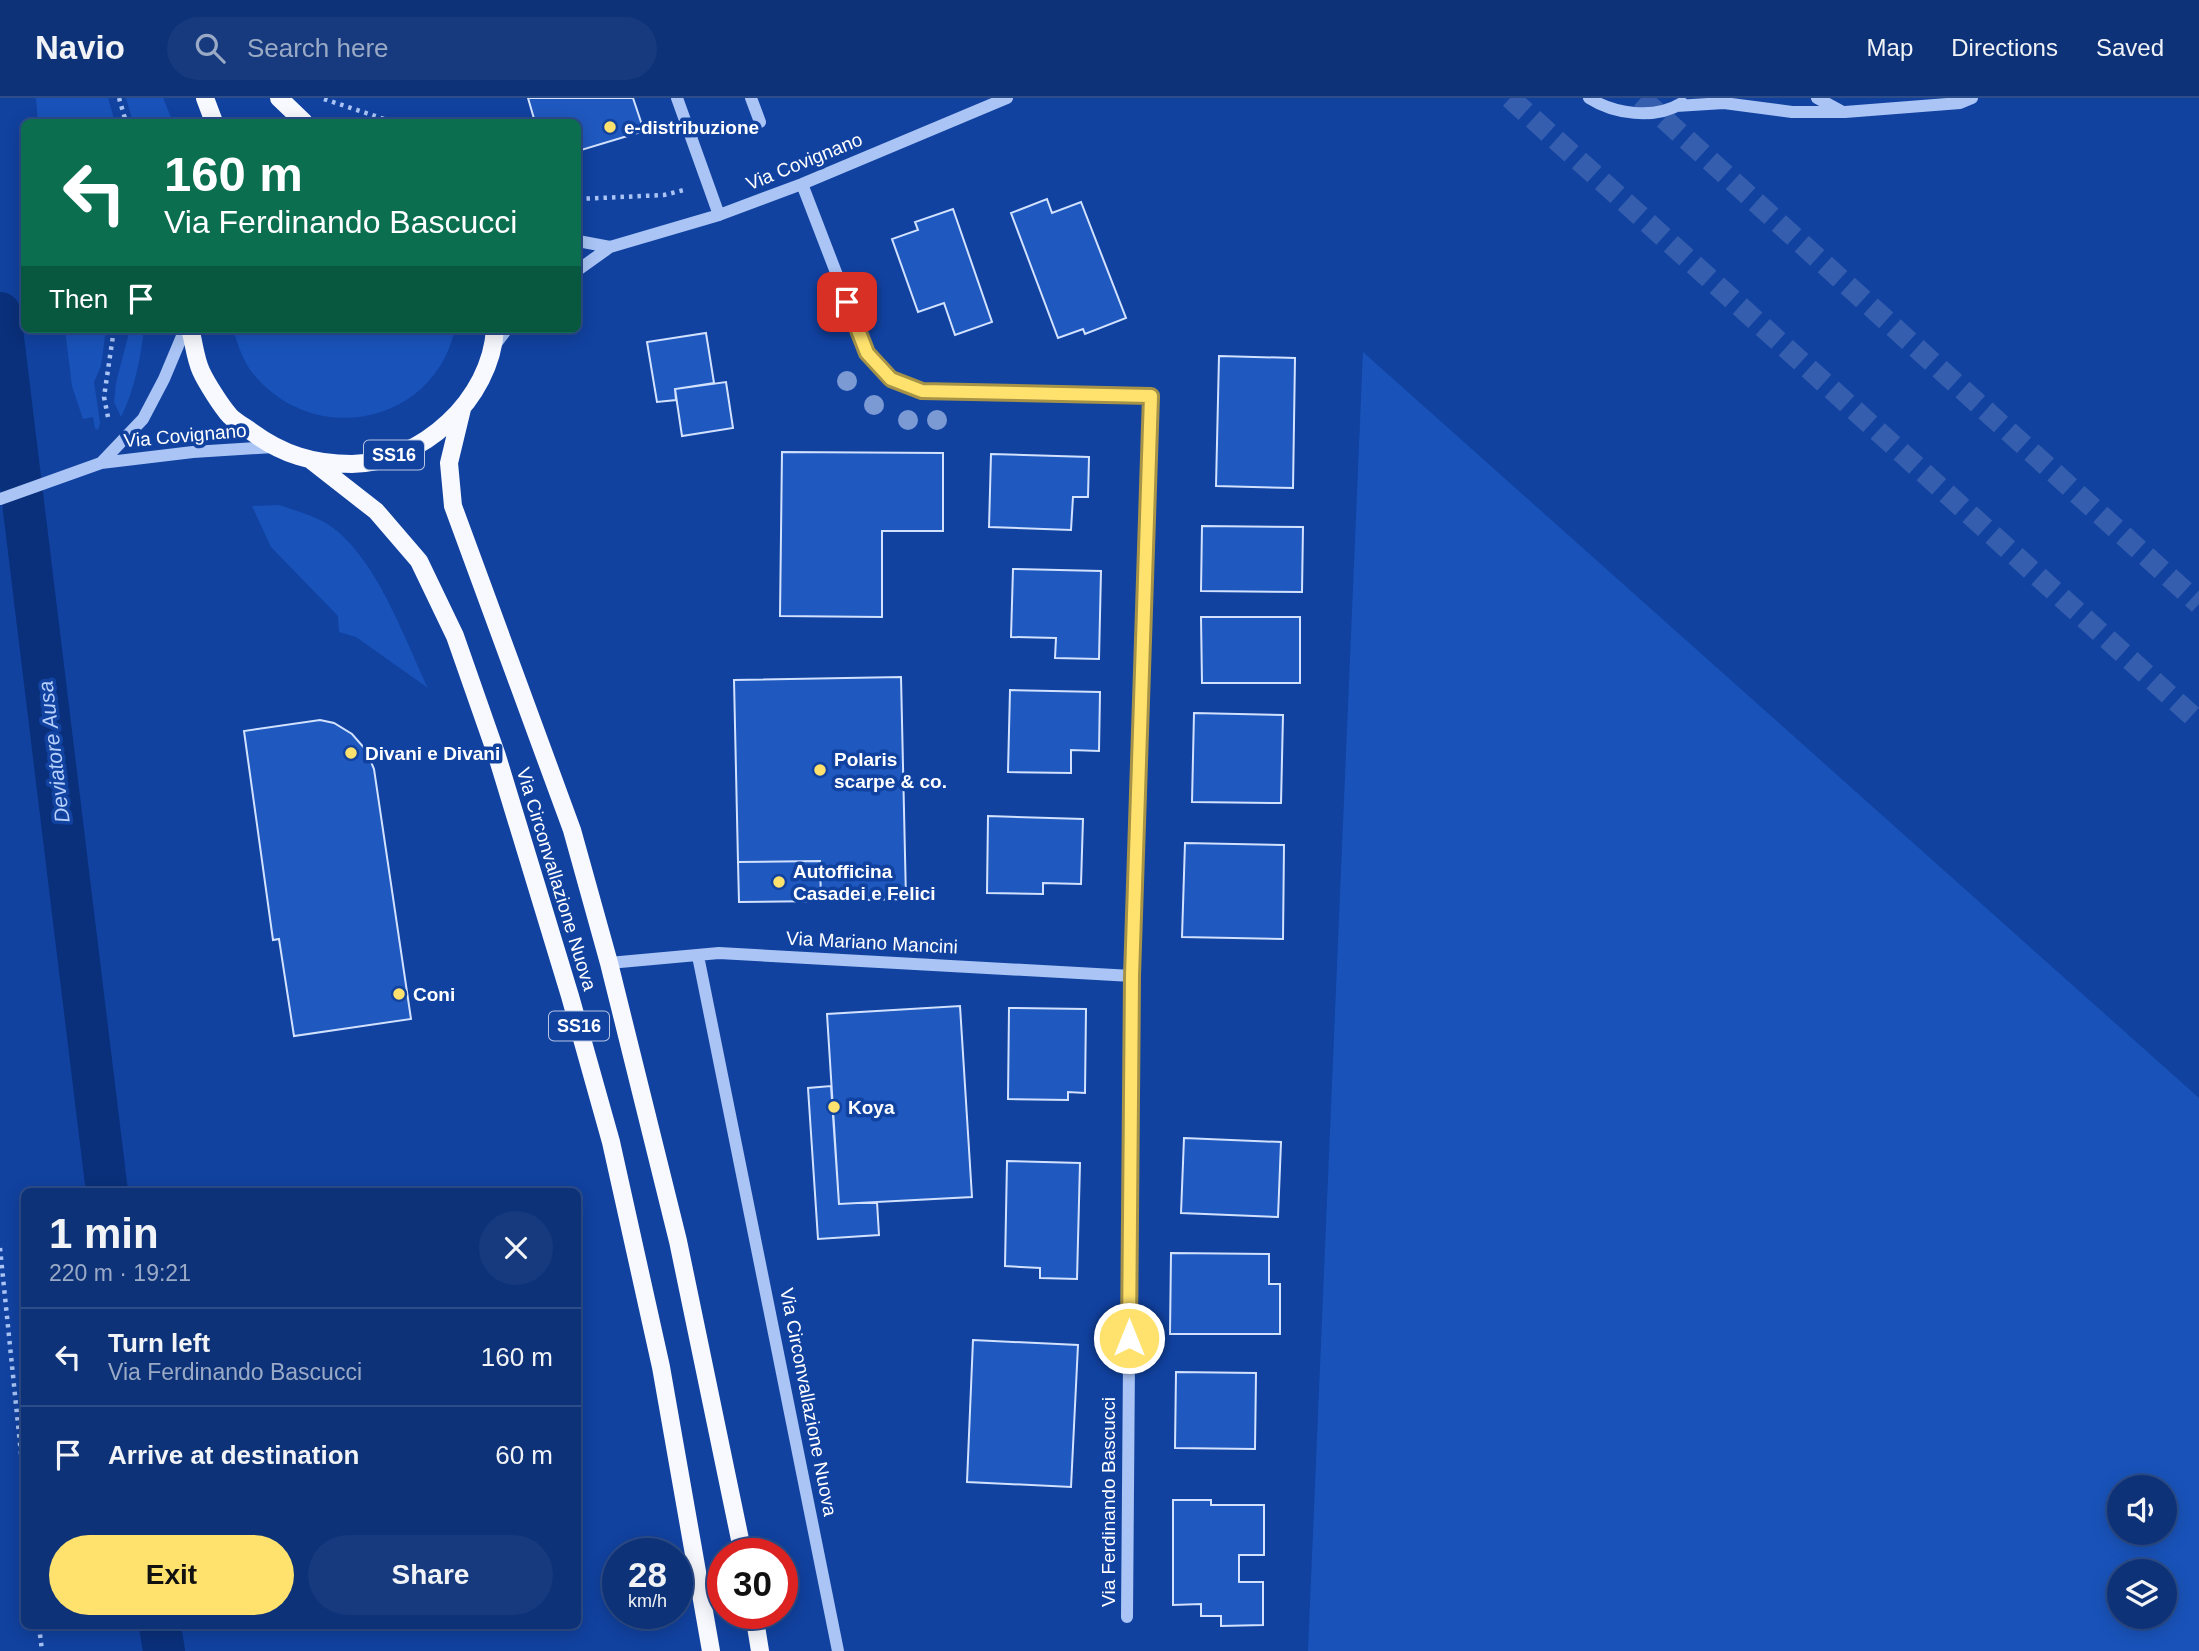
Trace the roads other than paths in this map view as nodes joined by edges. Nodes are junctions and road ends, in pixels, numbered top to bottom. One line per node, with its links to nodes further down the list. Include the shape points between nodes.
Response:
1 (205, 98): 12 (main road)
2 (279, 98): 13 (main road)
3 (677, 98): 16 (street)
4 (751, 98): 14 (street)
5 (1007, 98): 15 (street, Via Covignano)
6 (1588, 98): 10 (street, via 1618,111 1648,113)
7 (1689, 98): 10 (street)
8 (1817, 98): 11 (street)
9 (1972, 98): 11 (street, via 1960,103)
10 (1676, 106): 11 (street, via 1724,103)
11 (1845, 113)
12 (213, 119)
13 (300, 119)
14 (760, 122)
15 (802, 184): 16 (street, Via Covignano); 30 (street, Via Ferdinando Bascucci, via 867,353 891,379 922,391 1151,396)
16 (719, 215): 18 (street, Via Covignano)
17 (581, 241): 18 (street, Via Covignano)
18 (610, 247): 19 (street, Via Covignano)
19 (581, 268)
20 (182, 333): 26 (street, Via Covignano, via 143,419)
21 (191, 333): 24 (main road, Via Circonvallazione Nuova / SS16, via 201,371 230,416)
22 (495, 337): 23 (main road, Via Circonvallazione Nuova / SS16, via 482,379)
23 (463, 409): 25 (main road, Via Circonvallazione Nuova / SS16, via 432,437 395,455 354,464); 29 (main road, Via Circonvallazione Nuova / SS16, via 449,463 453,506 572,830)
24 (273, 447): 25 (main road, Via Circonvallazione Nuova / SS16); 26 (street, Via Covignano)
25 (312, 461): 34 (main road, Via Circonvallazione Nuova / SS16, via 376,511 419,561 455,636 497,756 611,1142 662,1367)
26 (101, 463): 27 (street, Via Covignano)
27 (0, 499)
28 (698, 956): 29 (street, Via Mariano Mancini); 30 (street, Via Mariano Mancini, via 719,953); 36 (street, Via Circonvallazione Nuova)
29 (609, 963): 31 (main road, Via Circonvallazione Nuova / SS16, via 678,1241)
30 (1132, 976): 32 (street, Via Ferdinando Bascucci)
31 (740, 1538)
32 (1127, 1617)
33 (756, 1629): 35 (main road)
34 (711, 1651)
35 (760, 1651)
36 (838, 1651)

